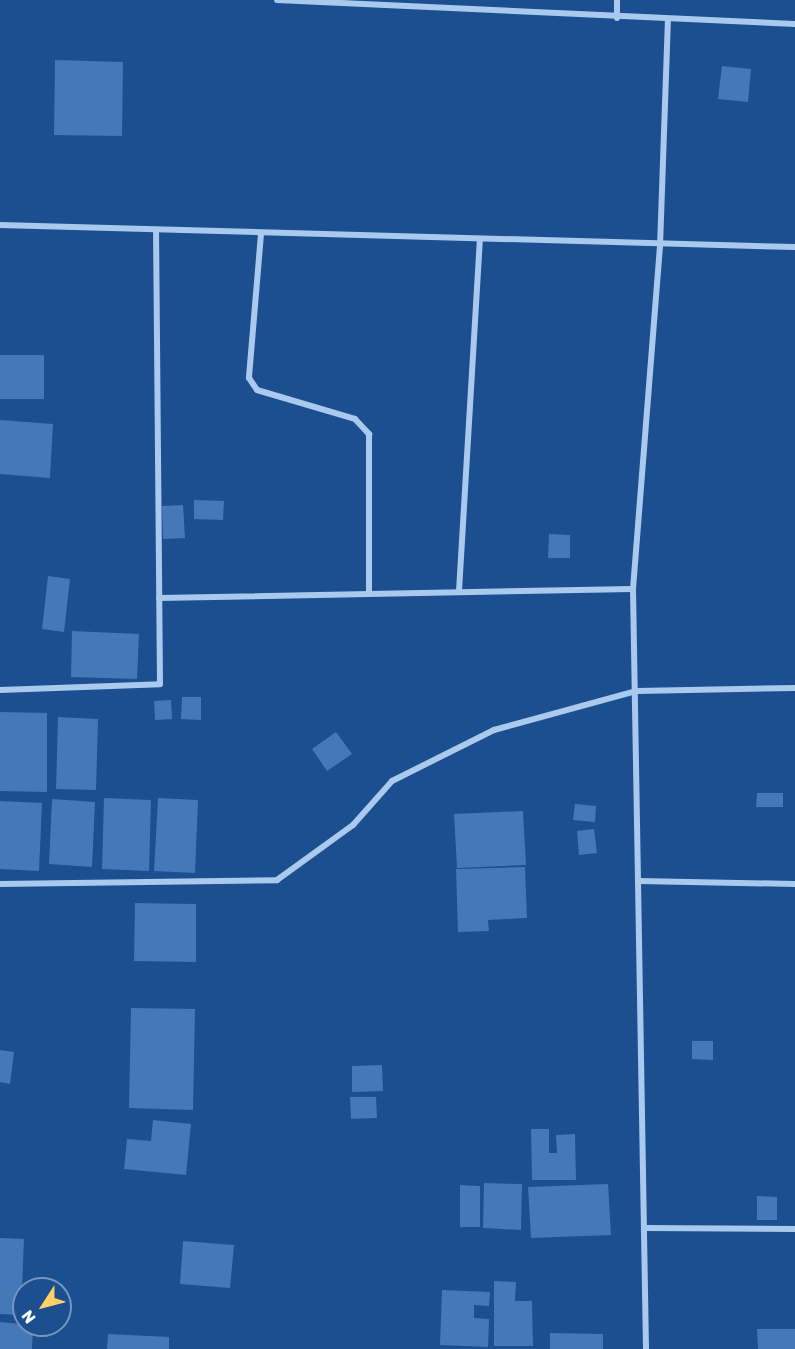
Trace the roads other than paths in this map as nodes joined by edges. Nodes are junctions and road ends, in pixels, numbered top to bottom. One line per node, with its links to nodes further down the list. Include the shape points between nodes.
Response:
1 (277, 0): 3 (street)
2 (617, 0): 3 (street)
3 (617, 18): 4 (street)
4 (668, 20): 5 (street); 10 (street)
5 (795, 24)
6 (0, 225): 7 (street)
7 (156, 230): 8 (street); 15 (street)
8 (261, 234): 9 (street); 14 (street, via 249,378 257,390 355,419 369,435)
9 (480, 241): 10 (street); 13 (street)
10 (660, 247): 11 (street); 12 (street)
11 (795, 248)
12 (633, 589): 13 (street); 18 (street)
13 (459, 591): 14 (street)
14 (369, 593): 15 (street)
15 (159, 598): 17 (street, via 160,684)
16 (795, 688): 18 (street)
17 (0, 690)
18 (637, 691): 19 (street); 21 (street, via 494,730 392,781 353,825 277,880)
19 (639, 881): 20 (street); 22 (street)
20 (795, 884)
21 (0, 885)
22 (645, 1228): 23 (street); 24 (street)
23 (795, 1229)
24 (646, 1349)

